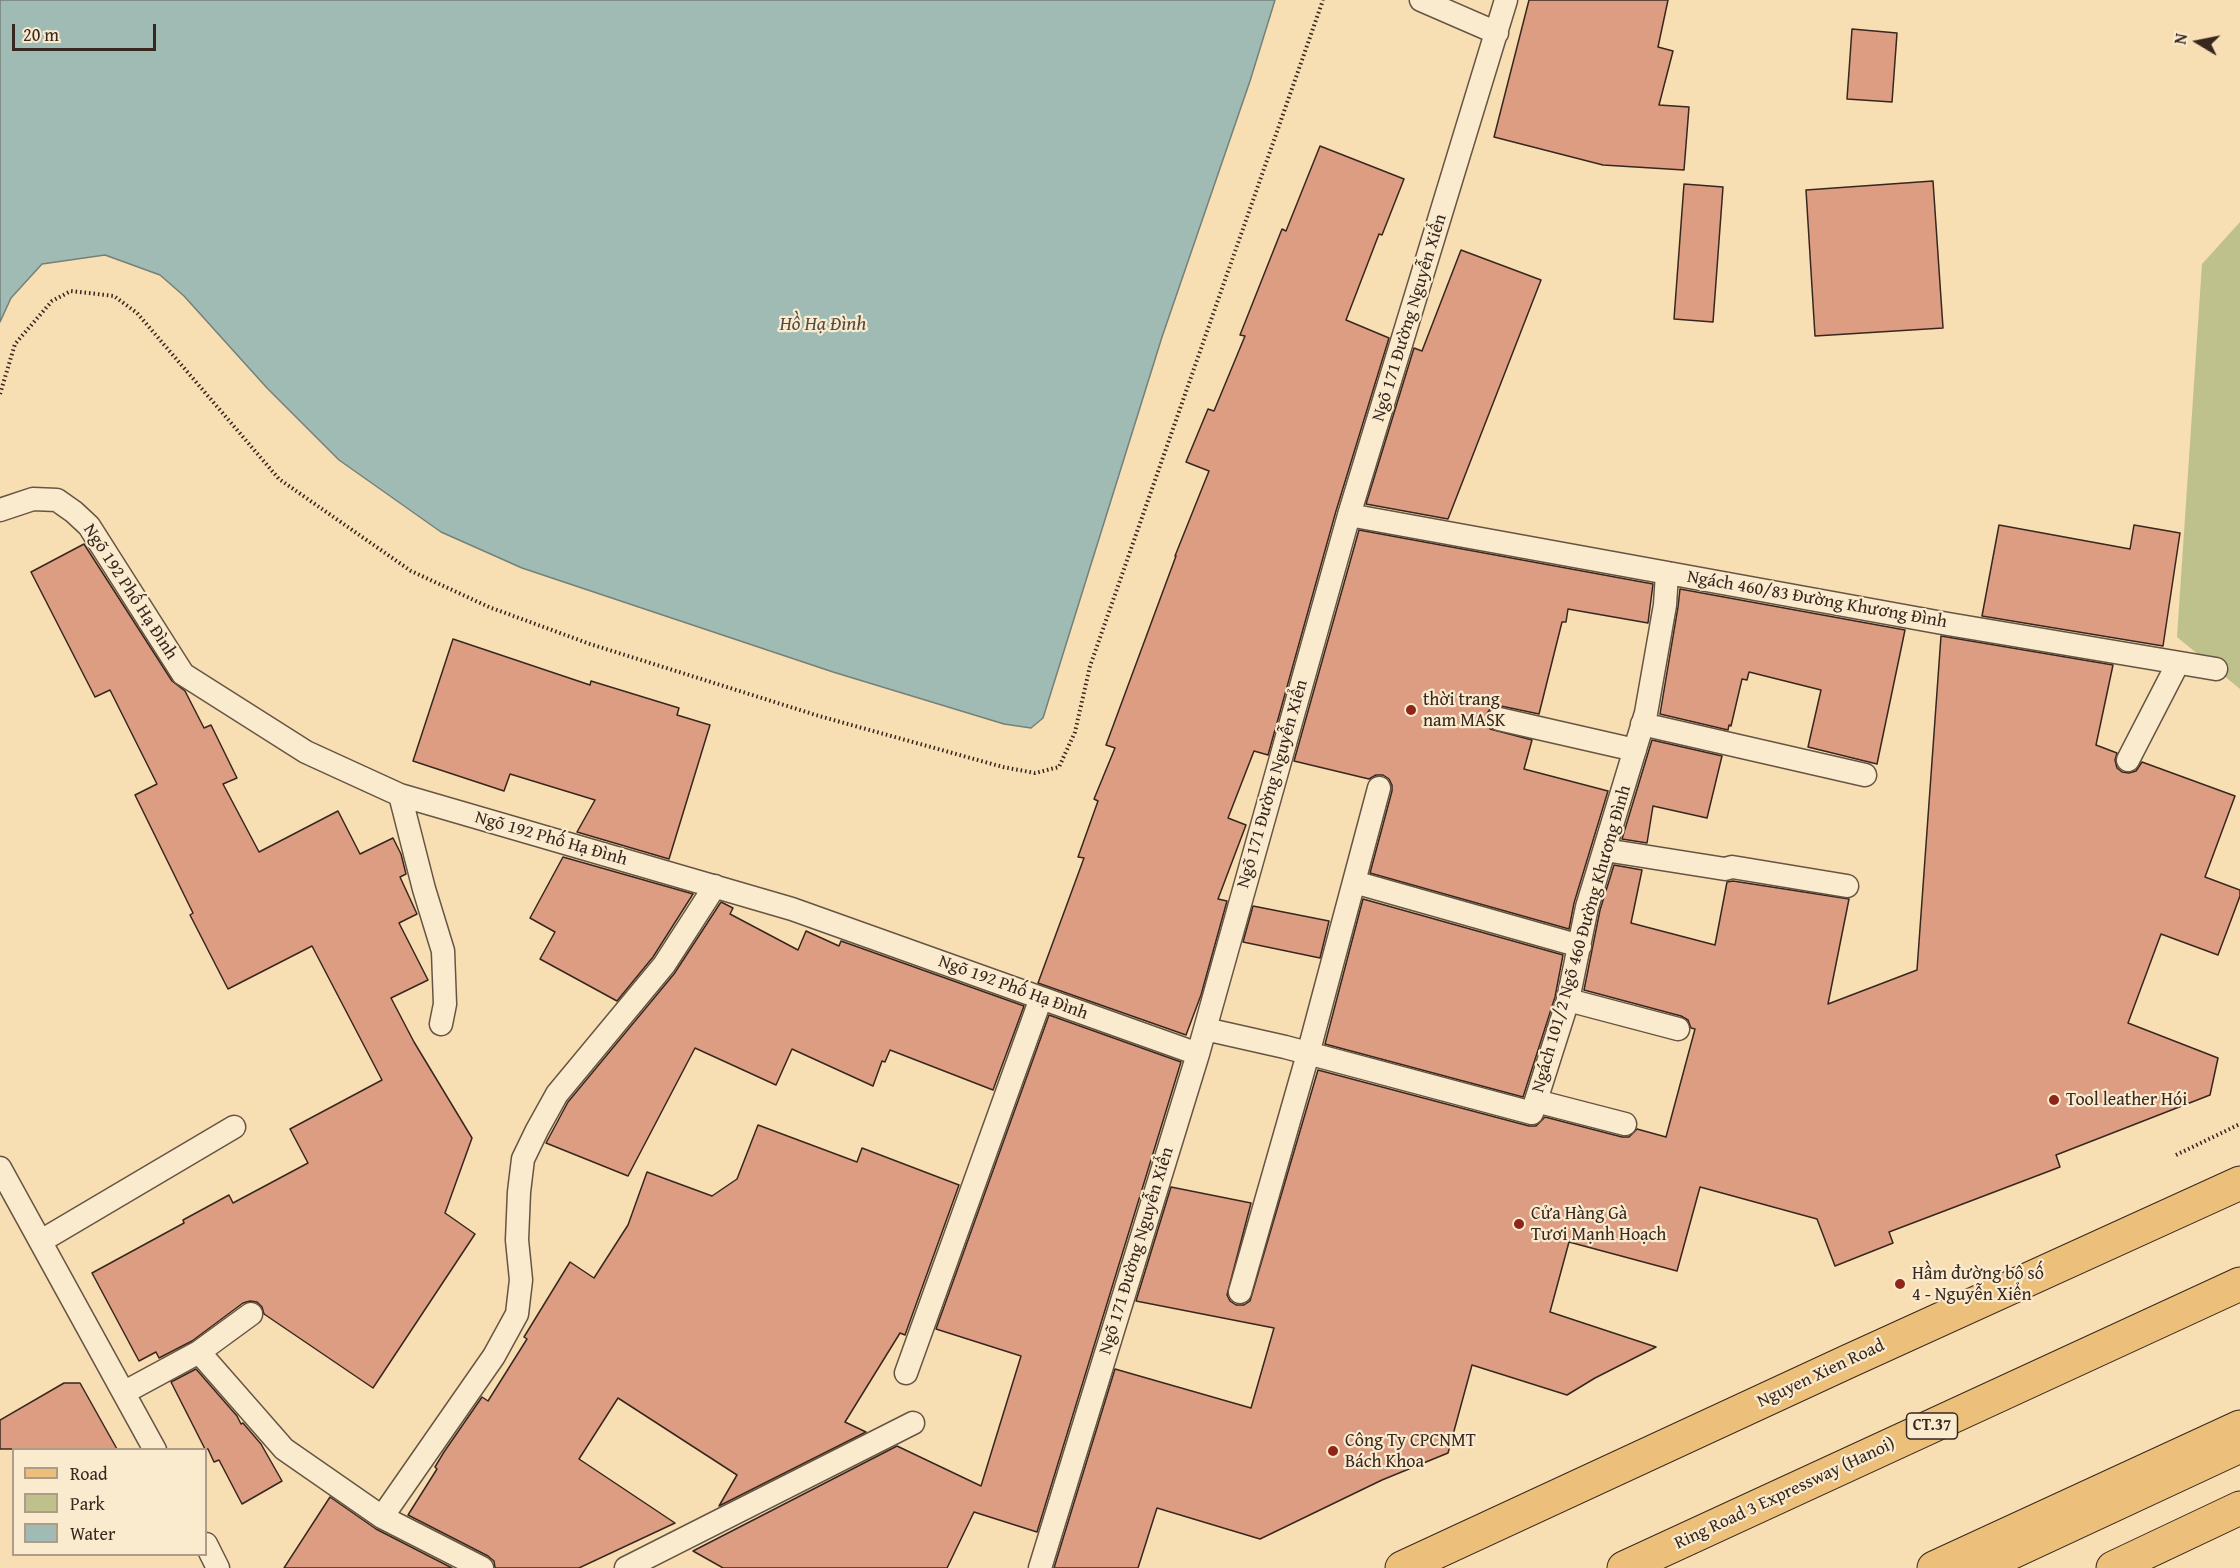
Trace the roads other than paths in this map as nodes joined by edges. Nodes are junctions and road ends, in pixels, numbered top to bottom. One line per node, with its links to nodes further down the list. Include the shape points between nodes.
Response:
1 (1421, 0): 3 (lane)
2 (1506, 0): 3 (lane, Ngõ 171 Đường Nguyễn Xiển)
3 (1497, 33): 5 (lane, Ngõ 171 Đường Nguyễn Xiển)
4 (0, 510): 15 (lane, Ngõ 192 Phố Hạ Đình, via 33,499 57,500 75,512 89,526 183,674 306,752)
5 (1349, 515): 6 (lane, Ngách 460/83 Đường Khương Đình); 24 (lane, Ngõ 171 Đường Nguyễn Xiển)
6 (1667, 573): 7 (lane, Ngách 460/83 Đường Khương Đình); 10 (lane, Ngách 101/2 Ngõ 460 Đường Khương Đình, via 1665,605)
7 (2178, 663): 8 (lane, Ngách 460/83 Đường Khương Đình); 12 (lane)
8 (2216, 669)
9 (1499, 719): 11 (lane)
10 (1642, 724): 11 (lane, Ngách 101/2 Ngõ 460 Đường Khương Đình); 13 (lane)
11 (1635, 750): 16 (lane, Ngách 101/2 Ngõ 460 Đường Khương Đình)
12 (2128, 760)
13 (1865, 775)
14 (1379, 788): 17 (lane)
15 (400, 795): 18 (lane, Ngõ 192 Phố Hạ Đình); 23 (lane, via 443,951 445,1004)
16 (1605, 850): 19 (lane); 20 (lane, Ngách 101/2 Ngõ 460 Đường Khương Đình, via 1587,907)
17 (1354, 882): 20 (lane); 27 (lane)
18 (715, 886): 21 (lane, Ngõ 192 Phố Hạ Đình, via 792,909); 45 (lane, via 664,965 557,1094 537,1130 523,1160 519,1192 517,1240 521,1280 517,1314 494,1356)
19 (1848, 886)
20 (1580, 946): 22 (lane, Ngách 101/2 Ngõ 460 Đường Khương Đình)
21 (1041, 998): 26 (lane, Ngõ 192 Phố Hạ Đình); 38 (lane)
22 (1568, 1000): 25 (lane); 28 (lane, Ngách 101/2 Ngõ 460 Đường Khương Đình)
23 (441, 1024)
24 (1205, 1029): 26 (lane, Ngõ 171 Đường Nguyễn Xiển); 27 (lane)
25 (1678, 1029)
26 (1198, 1054): 50 (lane, Ngõ 171 Đường Nguyễn Xiển)
27 (1308, 1054): 28 (lane, Ngách 101/2 Ngõ 460 Đường Khương Đình, via 1514,1110 1532,1113); 35 (lane)
28 (1536, 1101): 29 (lane)
29 (1625, 1125)
30 (234, 1127): 33 (lane)
31 (0, 1168): 33 (lane)
32 (2240, 1183): 51 (main road, Nguyen Xien Road)
33 (41, 1241): 39 (lane)
34 (2240, 1284): 52 (main road, Ring Road 3 Expressway (Hanoi) / CT.37)
35 (1240, 1292)
36 (251, 1314): 37 (lane)
37 (199, 1352): 39 (lane); 45 (lane, via 284,1449)
38 (906, 1372)
39 (125, 1392): 43 (lane)
40 (913, 1423): 49 (lane)
41 (2240, 1427): 53 (main road)
42 (2240, 1446): 54 (main road)
43 (154, 1448)
44 (2240, 1508): 55 (main road)
45 (382, 1517): 48 (lane)
46 (207, 1546): 47 (lane)
47 (218, 1568)
48 (482, 1568)
49 (626, 1568)
50 (1040, 1568)
51 (1402, 1568)
52 (1624, 1568)
53 (1934, 1568)
54 (1978, 1568)
55 (2113, 1568)

